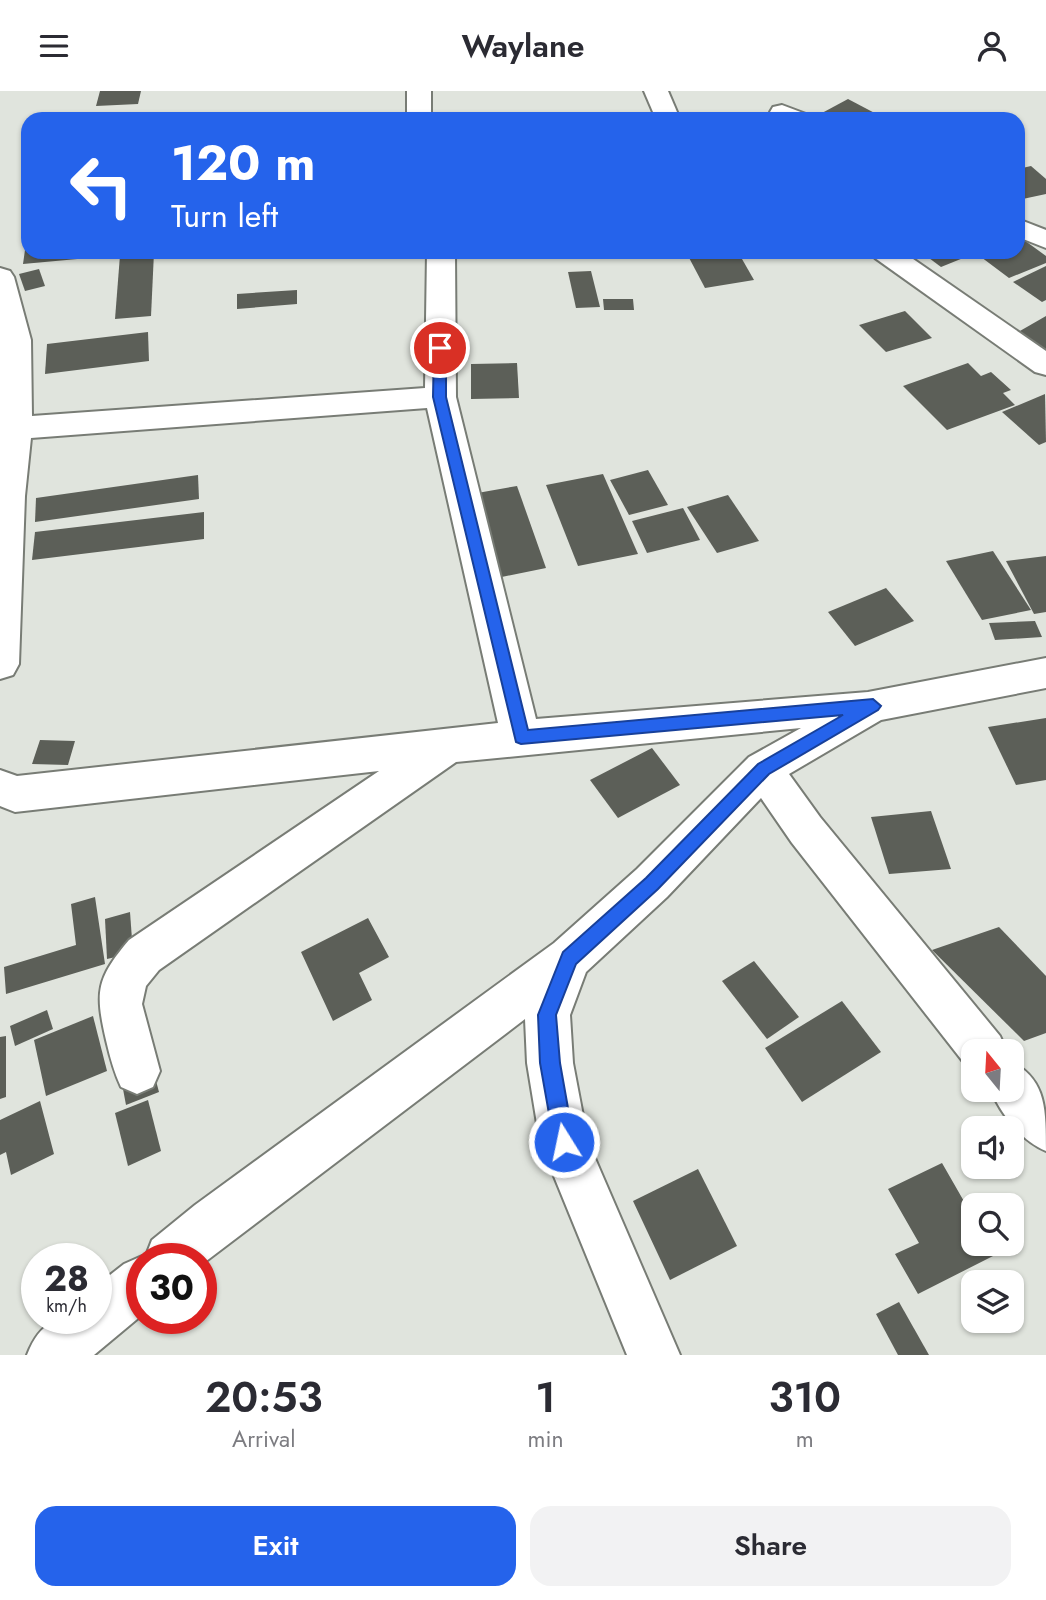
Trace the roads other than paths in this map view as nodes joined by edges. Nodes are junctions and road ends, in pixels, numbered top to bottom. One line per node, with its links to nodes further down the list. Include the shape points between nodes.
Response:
1 (419, 91): 3 (street)
2 (656, 91): 4 (street)
3 (419, 112)
4 (665, 112)
5 (1025, 230): 6 (street)
6 (1046, 240)
7 (441, 259): 11 (street)
8 (895, 259): 10 (street)
9 (0, 277): 12 (street, via 16,340)
10 (1046, 365)
11 (440, 397): 12 (street); 16 (street)
12 (16, 428): 13 (street)
13 (0, 664)
14 (1046, 673): 15 (street)
15 (873, 706): 16 (street); 18 (street)
16 (521, 737): 17 (street)
17 (447, 746): 19 (street, via 15,794); 22 (street, via 144,955 126,977 120,1004)
18 (763, 769): 20 (street, via 652,883); 21 (street)
19 (0, 787)
20 (570, 958): 25 (street); 28 (street, via 547,1015 564,1142)
21 (974, 1039)
22 (137, 1071)
23 (1024, 1100): 24 (street)
24 (1046, 1127)
25 (188, 1243)
26 (126, 1295): 27 (street)
27 (53, 1355)
28 (654, 1355)

